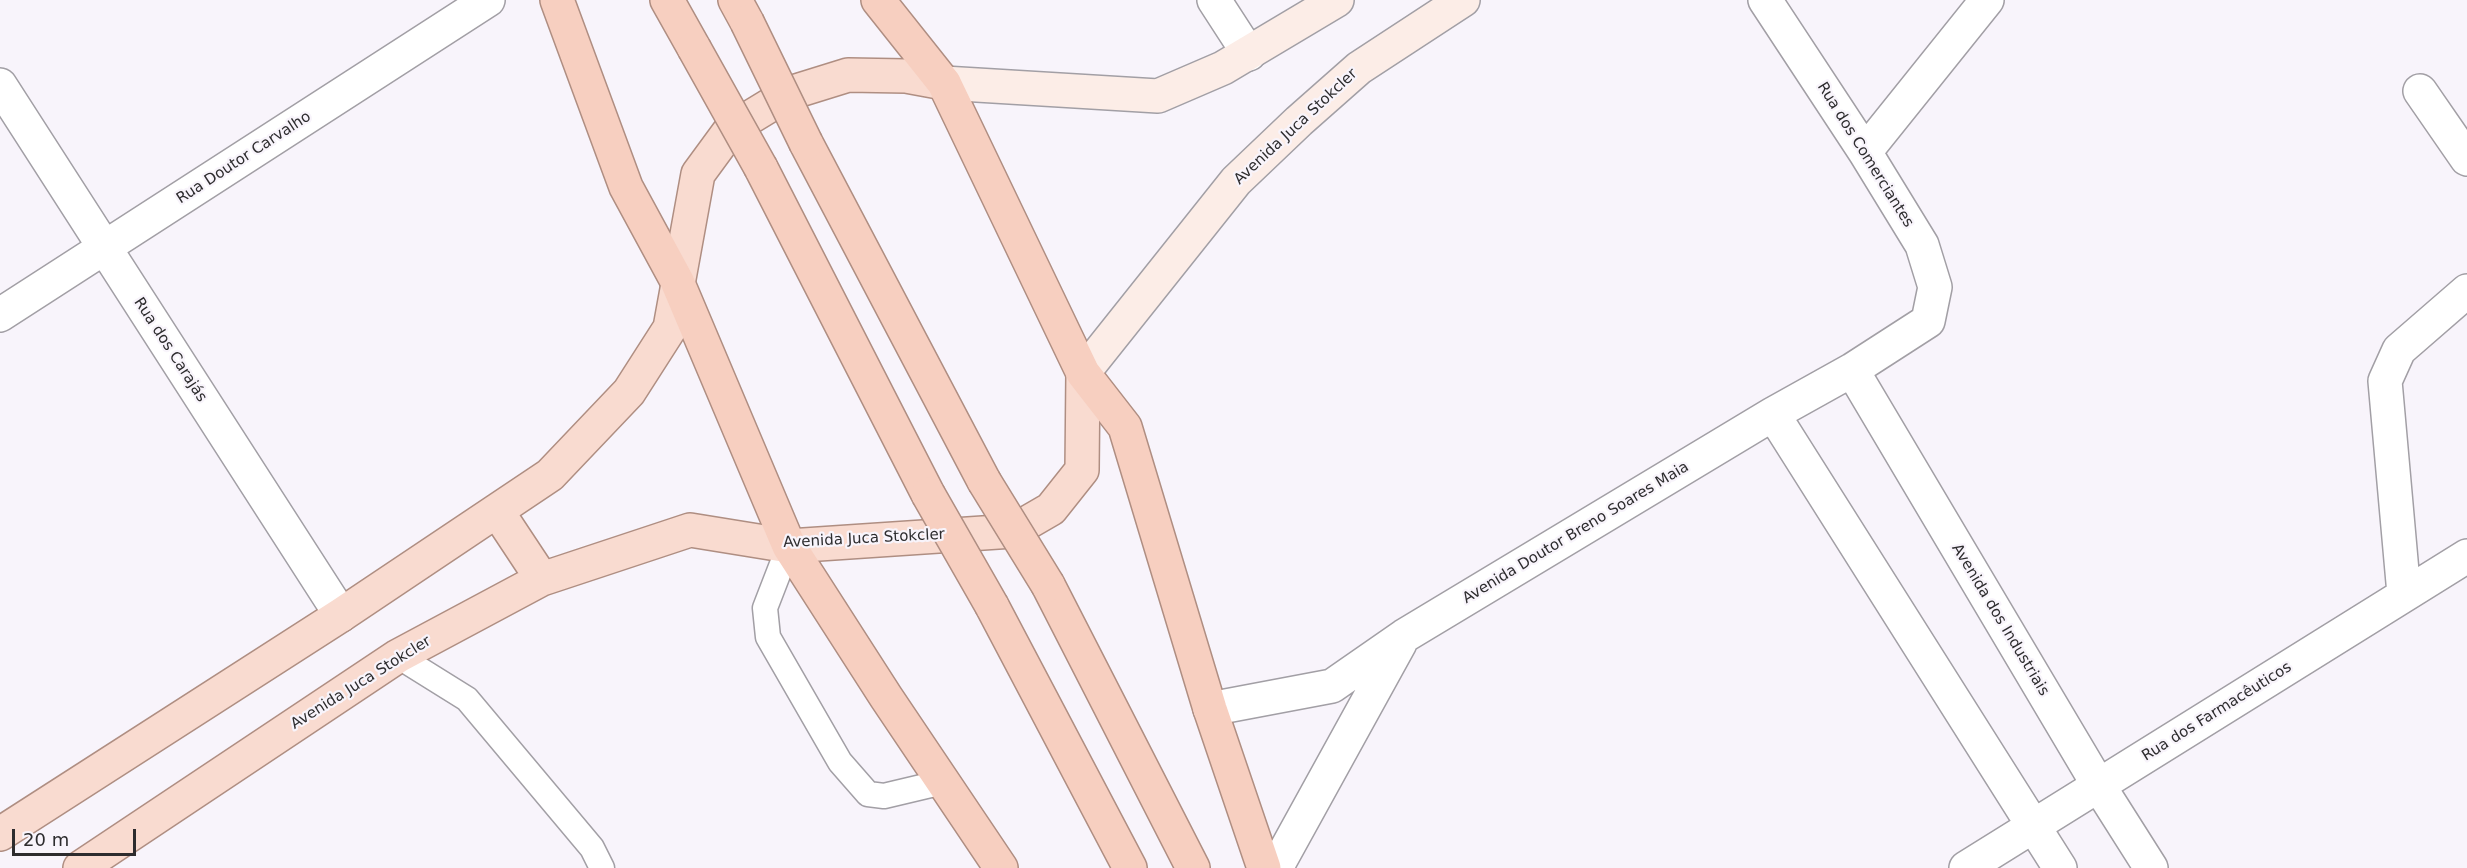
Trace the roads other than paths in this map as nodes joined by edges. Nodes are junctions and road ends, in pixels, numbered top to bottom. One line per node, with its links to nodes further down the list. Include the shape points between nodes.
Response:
1 (488, 0): 17 (street, Rua Doutor Carvalho)
2 (557, 0): 18 (highway, via 627,187)
3 (667, 0): 41 (highway, bridge, via 761,168 928,494 992,606)
4 (878, 0): 12 (highway)
5 (1214, 0): 11 (street)
6 (1337, 0): 11 (main road)
7 (1463, 0): 23 (main road, Avenida Juca Stokcler, via 1359,68 1236,181)
8 (1765, 0): 15 (street, Rua dos Comerciantes)
9 (1987, 0): 15 (street)
10 (741, 11): 42 (highway, bridge, via 984,481 1048,585)
11 (1249, 54): 12 (main road, via 1158,96)
12 (944, 83): 18 (main road, via 906,76 848,75 790,93 731,129 698,174); 23 (highway)
13 (0, 85): 17 (street, Rua dos Carajás)
14 (2420, 91): 16 (street)
15 (1865, 152): 21 (street, Rua dos Comerciantes, via 1922,245 1935,287)
16 (2467, 159)
17 (105, 249): 20 (street, Rua Doutor Carvalho); 30 (street, Rua dos Carajás)
18 (677, 281): 25 (main road, via 670,328 629,392 550,475); 26 (highway)
19 (2467, 291): 29 (street, via 2399,350 2385,381)
20 (0, 315)
21 (1928, 321): 22 (street, Avenida Doutor Breno Soares Maia)
22 (1852, 370): 24 (street, Avenida Doutor Breno Soares Maia); 35 (street, Avenida dos Industriais)
23 (1083, 373): 26 (main road, Avenida Juca Stokcler, via 1082,470 1051,509 1013,531); 33 (highway, via 1125,427)
24 (1773, 414): 31 (street, Avenida Doutor Breno Soares Maia); 36 (street)
25 (497, 511): 28 (main road); 30 (main road)
26 (789, 546): 28 (main road, Avenida Juca Stokcler, via 690,530); 34 (highway); 34 (lane, via 765,608 768,637 840,762 868,794 884,796)
27 (2467, 556): 29 (street, Rua dos Farmacêuticos)
28 (542, 579): 32 (main road, Avenida Juca Stokcler)
29 (2404, 594): 35 (street, Rua dos Farmacêuticos)
30 (341, 615): 37 (main road)
31 (1404, 636): 33 (street, Avenida Doutor Breno Soares Maia, via 1332,686); 44 (street)
32 (398, 656): 38 (main road, Avenida Juca Stokcler); 39 (lane, via 467,699 591,848)
33 (1210, 710): 43 (highway)
34 (943, 782): 40 (highway)
35 (2099, 786): 36 (street, Rua dos Farmacêuticos); 47 (street, Avenida dos Industriais)
36 (2033, 827): 45 (street, Rua dos Farmacêuticos); 46 (street)
37 (0, 834)
38 (80, 868)
39 (602, 868)
40 (1001, 868)
41 (1130, 868)
42 (1193, 868)
43 (1264, 868)
44 (1276, 868)
45 (1966, 868)
46 (2060, 868)
47 (2151, 868)

